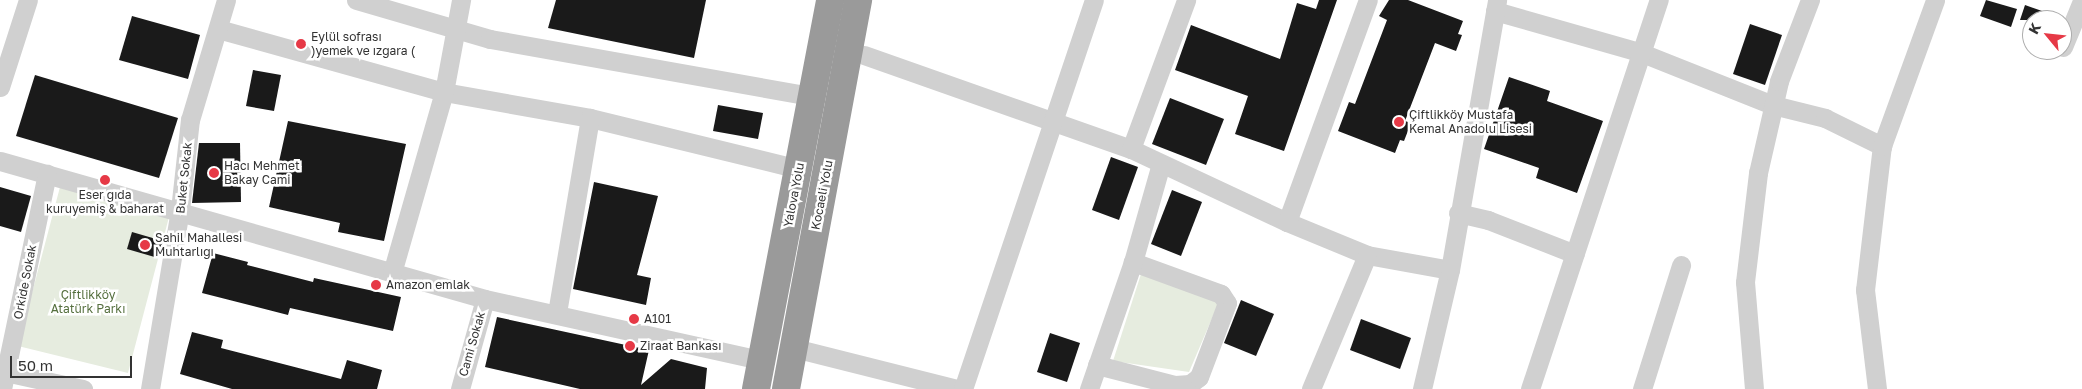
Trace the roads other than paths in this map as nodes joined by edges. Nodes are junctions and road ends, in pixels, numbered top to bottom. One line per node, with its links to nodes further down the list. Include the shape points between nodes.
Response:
1 (28, 0): 21 (street)
2 (226, 0): 17 (street, Buket Sokak)
3 (356, 0): 18 (street)
4 (462, 0): 18 (street)
5 (858, 0): 33 (highway, Kocaeli̇ Yolu)
6 (876, 0): 20 (highway)
7 (1094, 0): 26 (street)
8 (1186, 0): 28 (street)
9 (1368, 0): 36 (street)
10 (1659, 0): 19 (street)
11 (1810, 0): 24 (street)
12 (1935, 0): 27 (street)
13 (2082, 1): 16 (street)
14 (828, 5): 23 (highway, Yalova Yolu)
15 (1496, 5): 19 (street); 35 (street)
16 (2072, 24)
17 (218, 29): 22 (street); 34 (street, Buket Sokak, via 190,120)
18 (456, 30): 22 (street); 23 (street, via 490,39)
19 (1642, 53): 24 (street); 37 (street)
20 (864, 55): 26 (street); 33 (highway, via 854,100)
21 (0, 87)
22 (444, 92): 25 (street); 42 (street)
23 (814, 97): 31 (highway, Yalova Yolu)
24 (1773, 105): 27 (street, via 1824,118); 61 (street, via 1758,173 1745,282)
25 (590, 118): 31 (street); 44 (street)
26 (1051, 123): 28 (street); 55 (street)
27 (1882, 146): 62 (street, via 1865,290)
28 (1131, 149): 30 (street)
29 (0, 161): 32 (street)
30 (1161, 164): 36 (street); 39 (street)
31 (799, 169): 46 (highway, Yalova Yolu)
32 (47, 174): 34 (street); 48 (street, Orkide Sokak)
33 (820, 206): 45 (highway, Kocaeli̇ Yolu)
34 (180, 210): 42 (street); 50 (street, Buket Sokak)
35 (1458, 213): 37 (street, via 1488,220); 41 (street)
36 (1286, 222): 38 (street)
37 (1575, 254): 59 (street)
38 (1367, 255): 41 (street); 57 (street)
39 (1133, 262): 47 (street); 47 (street, via 1221,294 1226,303 1199,377 1190,384 1175,384)
40 (1681, 265): 60 (street)
41 (1450, 270): 58 (street)
42 (392, 273): 43 (street)
43 (485, 299): 44 (street); 51 (street, Cami Sokak)
44 (557, 313): 46 (street)
45 (794, 348): 53 (highway, Kocaeli̇ Yolu); 54 (street)
46 (761, 360): 52 (highway, Yalova Yolu)
47 (1097, 365): 56 (street)
48 (3, 378): 49 (street)
49 (83, 389)
50 (150, 389)
51 (460, 389)
52 (756, 389)
53 (786, 389)
54 (957, 389)
55 (963, 389)
56 (1089, 389)
57 (1311, 389)
58 (1422, 389)
59 (1530, 389)
60 (1642, 389)
61 (1754, 389)
62 (1877, 389)

